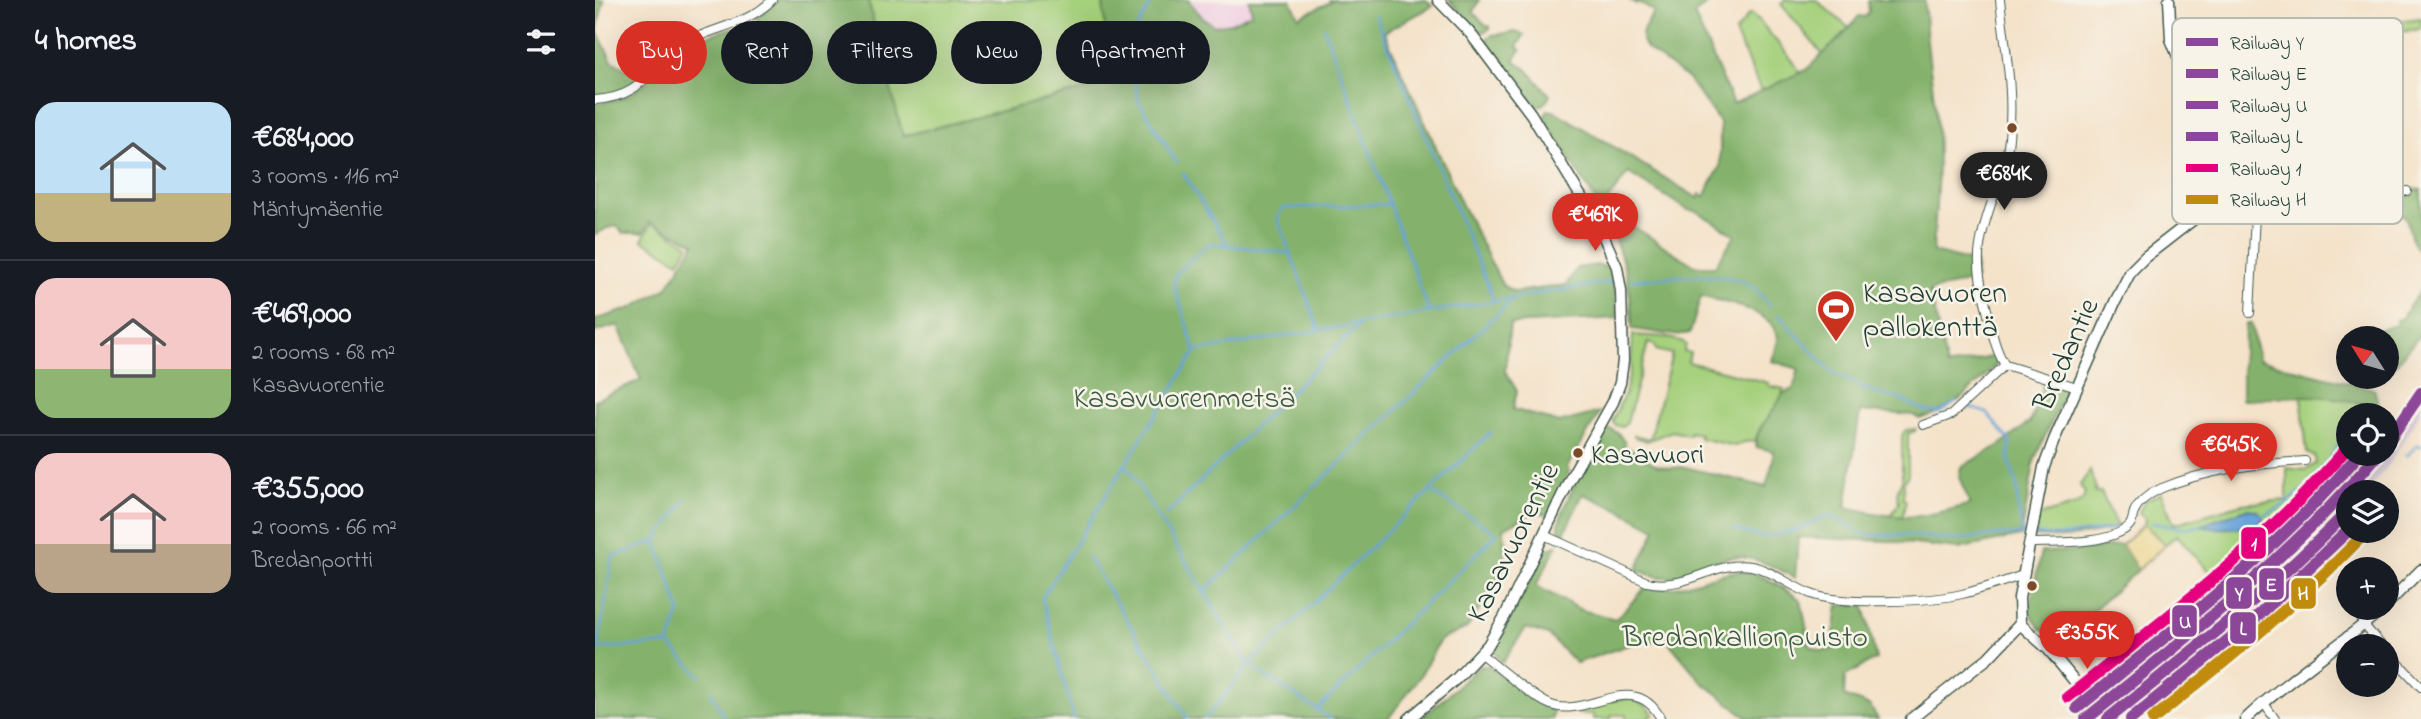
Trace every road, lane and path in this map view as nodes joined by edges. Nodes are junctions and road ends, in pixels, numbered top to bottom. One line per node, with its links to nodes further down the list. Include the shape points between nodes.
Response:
1 (772, 0): 6 (street, via 756,15 683,44 662,58 632,91)
2 (1439, 0): 16 (street, Kasavuorentie, via 1494,62 1543,131 1600,228 1617,267 1623,334 1620,383)
3 (2000, 0): 12 (street, via 2011,122 2007,157 1979,248 1983,296 1993,340)
4 (2169, 0): 5 (street)
5 (2172, 41)
6 (595, 100)
7 (2403, 191): 8 (street)
8 (2407, 191)
9 (2189, 224): 13 (street, Bredantie, via 2131,271)
10 (2255, 224): 11 (street)
11 (2250, 313)
12 (2005, 365): 13 (street); 14 (street, via 1951,415)
13 (2077, 387): 17 (street, Bredantie, via 2049,453)
14 (1923, 425)
15 (2305, 460): 17 (street, via 2251,464 2162,488 2140,502 2132,524 2120,533)
16 (1544, 535): 19 (street, via 1647,582 1683,582 1719,569 1750,566 1834,600 1939,598); 25 (street, Kasavuorentie)
17 (2029, 543): 19 (street, Bredantie)
18 (2421, 570): 20 (street)
19 (2023, 575): 22 (street, Bredantie)
20 (2399, 592)
21 (2370, 620): 23 (street)
22 (2020, 624): 28 (street, via 2049,650); 32 (street, via 1988,658)
23 (2364, 625): 24 (street); 29 (street)
24 (2372, 634)
25 (1481, 654): 30 (street, Kasavuorentie); 31 (street, via 1551,705 1572,707 1629,696 1646,702)
26 (2399, 664): 27 (street)
27 (2421, 687)
28 (2091, 701)
29 (2263, 702): 33 (street); 34 (street)
30 (1409, 719)
31 (1661, 719)
32 (1912, 719)
33 (2246, 719)
34 (2275, 719)

